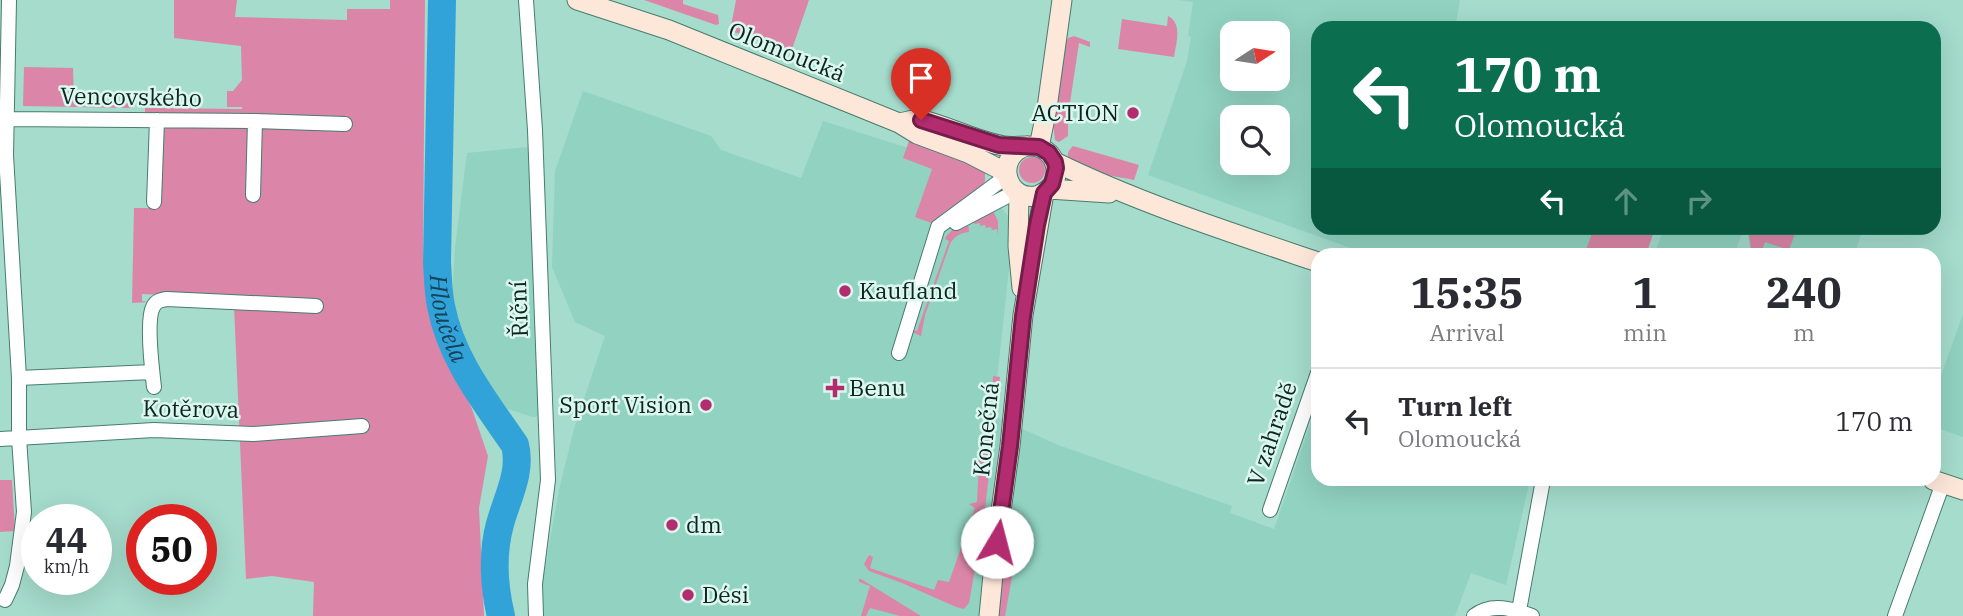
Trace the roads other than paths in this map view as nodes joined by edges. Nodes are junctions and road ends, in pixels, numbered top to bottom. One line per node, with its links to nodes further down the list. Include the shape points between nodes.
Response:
1 (9, 0): 5 (street)
2 (526, 0): 37 (street, Říční, via 548,480 535,584)
3 (577, 0): 8 (street, Olomoucká, via 669,30)
4 (1062, 0): 10 (street, via 1047,108)
5 (7, 119): 6 (street, Vencovského); 11 (street)
6 (157, 120): 7 (street, Vencovského); 17 (street)
7 (255, 121): 9 (street, Vencovského); 15 (street)
8 (899, 123): 10 (street, Olomoucká, via 921,120 999,145); 13 (street, Olomoucká, via 968,153)
9 (345, 124)
10 (1033, 147): 12 (street, Olomoucká, via 1049,153); 13 (street, via 1017,150 1010,158)
11 (3, 155): 23 (street)
12 (1055, 162): 14 (street, via 1055,179); 16 (street, Olomoucká)
13 (1012, 183): 14 (street, Olomoucká, via 1031,196); 20 (street, Konečná); 21 (street, via 939,227)
14 (1046, 191): 16 (street, Olomoucká, via 1105,192); 20 (street, Konečná)
15 (253, 195)
16 (1144, 201): 18 (street, Olomoucká)
17 (154, 202)
18 (1311, 260)
19 (316, 306): 22 (street, Kotěrova, via 162,299 154,305 150,318)
20 (1024, 310): 34 (street, Konečná)
21 (899, 353)
22 (152, 372): 23 (street, Kotěrova); 24 (street, Kotěrova)
23 (19, 378): 27 (street)
24 (154, 387)
25 (1311, 393): 33 (street, V zahradě)
26 (362, 426): 27 (street, Kotěrova, via 253,434 154,429)
27 (19, 438): 28 (street, Kotěrova); 35 (street, via 24,527 18,566)
28 (0, 439)
29 (1941, 482): 32 (street)
30 (1542, 486): 36 (street)
31 (1936, 486): 41 (street)
32 (1963, 490)
33 (1270, 510)
34 (995, 554): 38 (street, Konečná); 39 (street, Konečná)
35 (5, 600)
36 (1523, 614): 40 (street, via 1487,608)
37 (536, 616)
38 (976, 616)
39 (989, 616)
40 (1474, 616)
41 (1895, 616)

